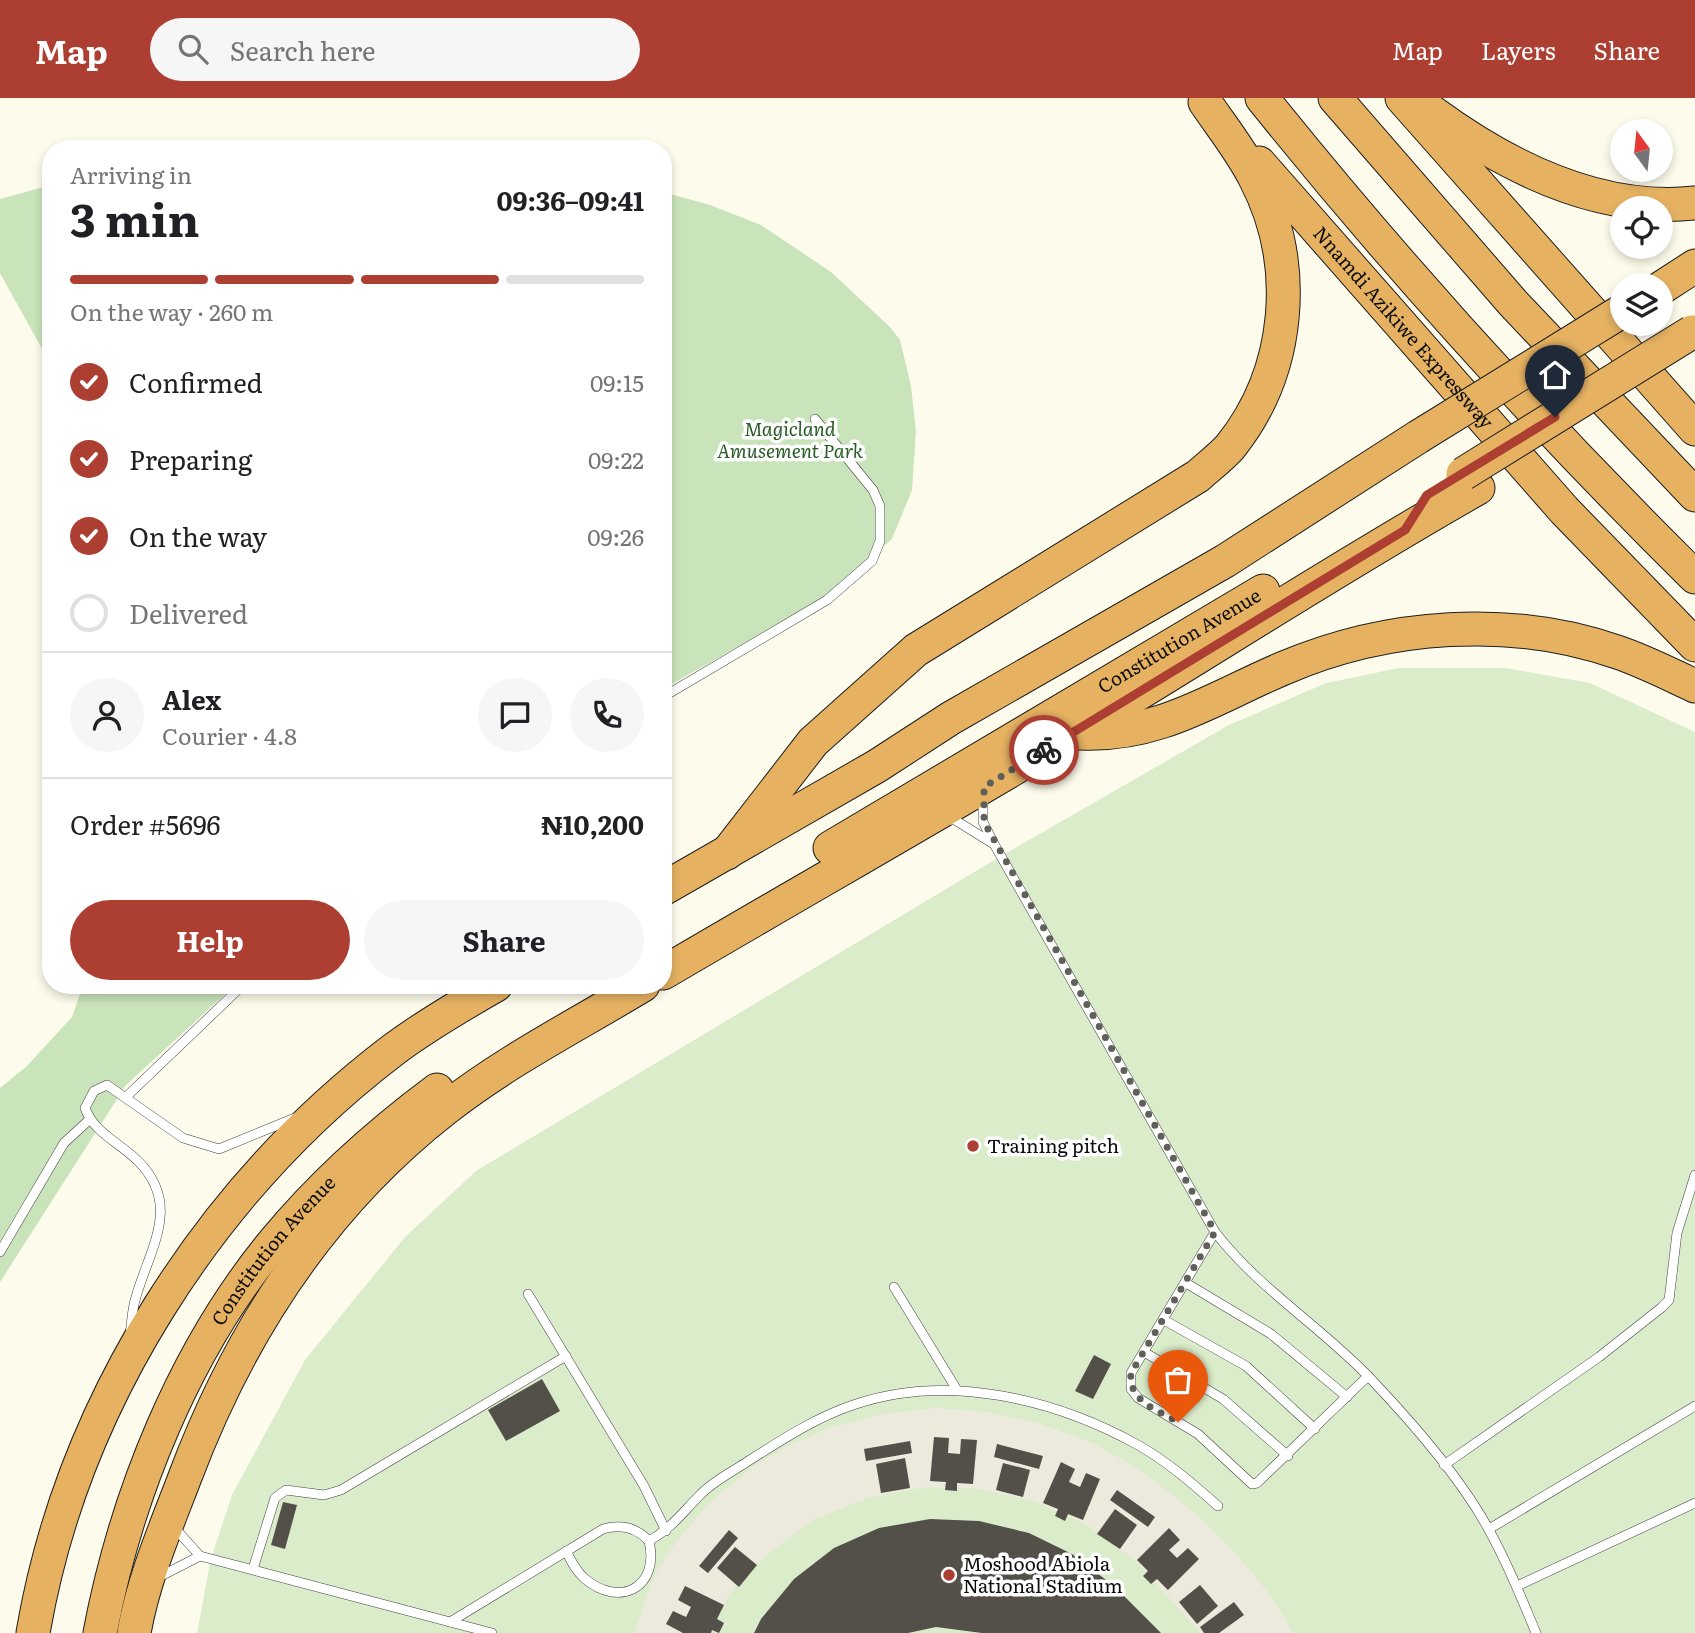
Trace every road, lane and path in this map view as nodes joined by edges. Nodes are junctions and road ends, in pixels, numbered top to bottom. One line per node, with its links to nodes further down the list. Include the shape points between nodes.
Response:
1 (1262, 98): 17 (highway, Nnamdi Azikiwe Expressway, via 1449,320)
2 (1335, 98): 15 (highway, via 1513,303)
3 (1402, 98): 12 (highway)
4 (1413, 98): 6 (highway, via 1465,136 1562,184 1614,199 1667,206)
5 (1204, 100): 18 (highway, Nnamdi Azikiwe Expressway, via 1564,510); 25 (highway, via 1255,178 1281,248 1281,328 1270,376 1229,447 1198,476 916,650 813,741)
6 (1695, 203)
7 (1695, 266): 8 (highway)
8 (1673, 280)
9 (1610, 319): 25 (highway, bridge, via 1225,561)
10 (1694, 340): 13 (highway, Constitution Avenue, bridge)
11 (815, 419): 20 (lane, via 873,490 880,506 880,541 872,561 827,600)
12 (1695, 429)
13 (1471, 481): 14 (highway, Constitution Avenue); 16 (highway)
14 (1427, 495): 16 (highway); 21 (highway, Constitution Avenue)
15 (1695, 495)
16 (1405, 530): 21 (highway)
17 (1695, 577)
18 (1695, 645)
19 (1695, 686): 21 (highway, via 1616,652 1568,640 1481,629 1447,630 1375,640 1312,657 1158,724 1097,734)
20 (672, 692)
21 (1056, 733): 22 (highway, Constitution Avenue)
22 (986, 774): 23 (highway); 24 (lane, via 984,822); 27 (highway, Constitution Avenue)
23 (921, 822): 24 (lane, via 955,820); 28 (highway)
24 (994, 844): 37 (lane)
25 (727, 853): 26 (highway)
26 (672, 884)
27 (672, 943)
28 (672, 968)
29 (234, 994): 33 (lane)
30 (482, 994): 34 (highway, via 393,1050)
31 (586, 994): 49 (highway, Constitution Avenue, via 469,1067 398,1120 334,1178 273,1243)
32 (628, 994): 39 (highway, via 496,1073 444,1110 356,1188)
33 (126, 1097): 34 (lane, via 183,1138 219,1149); 35 (lane, via 107,1085 94,1091 85,1108)
34 (332, 1102): 46 (highway, via 264,1168 202,1242)
35 (89, 1120): 38 (lane, via 64,1143); 46 (lane, via 139,1161 157,1188 162,1214 135,1299)
36 (1695, 1175): 54 (lane, via 1677,1233 1669,1300 1599,1357)
37 (1215, 1232): 40 (lane); 47 (lane, via 1238,1262)
38 (0, 1252)
39 (295, 1263): 49 (highway); 57 (highway, via 228,1374)
40 (1186, 1283): 43 (lane); 50 (lane, via 1271,1334)
41 (894, 1287): 48 (lane)
42 (528, 1294): 45 (lane)
43 (1164, 1320): 44 (lane); 52 (lane, via 1246,1366)
44 (1144, 1352): 53 (lane, via 1223,1399); 53 (lane, via 1131,1373 1131,1389 1138,1398 1198,1434 1252,1484 1262,1482)
45 (566, 1356): 59 (lane); 63 (lane, via 341,1490 324,1495 286,1490 275,1498)
46 (124, 1372): 68 (highway, via 99,1420 65,1506)
47 (1368, 1376): 50 (lane); 54 (lane)
48 (957, 1390): 56 (lane, via 1032,1403 1107,1430 1177,1471); 59 (lane, via 882,1396 827,1417 701,1493)
49 (178, 1392): 69 (highway, Constitution Avenue, via 140,1485 111,1575)
50 (1347, 1397): 52 (lane)
51 (1695, 1406): 58 (lane)
52 (1315, 1429): 53 (lane)
53 (1288, 1456)
54 (1444, 1465): 58 (lane)
55 (1695, 1503): 65 (lane)
56 (1218, 1506)
57 (169, 1521): 62 (lane); 64 (highway)
58 (1489, 1529): 65 (lane)
59 (666, 1531): 60 (lane)
60 (649, 1541): 61 (lane, via 642,1533 616,1525); 61 (lane, via 652,1553 644,1580 626,1593 611,1593 590,1582)
61 (566, 1551): 66 (lane)
62 (200, 1556): 63 (lane); 64 (lane)
63 (253, 1569): 66 (lane)
64 (148, 1582): 67 (highway)
65 (1517, 1586): 71 (lane)
66 (450, 1622): 70 (lane)
67 (133, 1629)
68 (33, 1633)
69 (100, 1633)
70 (492, 1633)
71 (1536, 1633)

